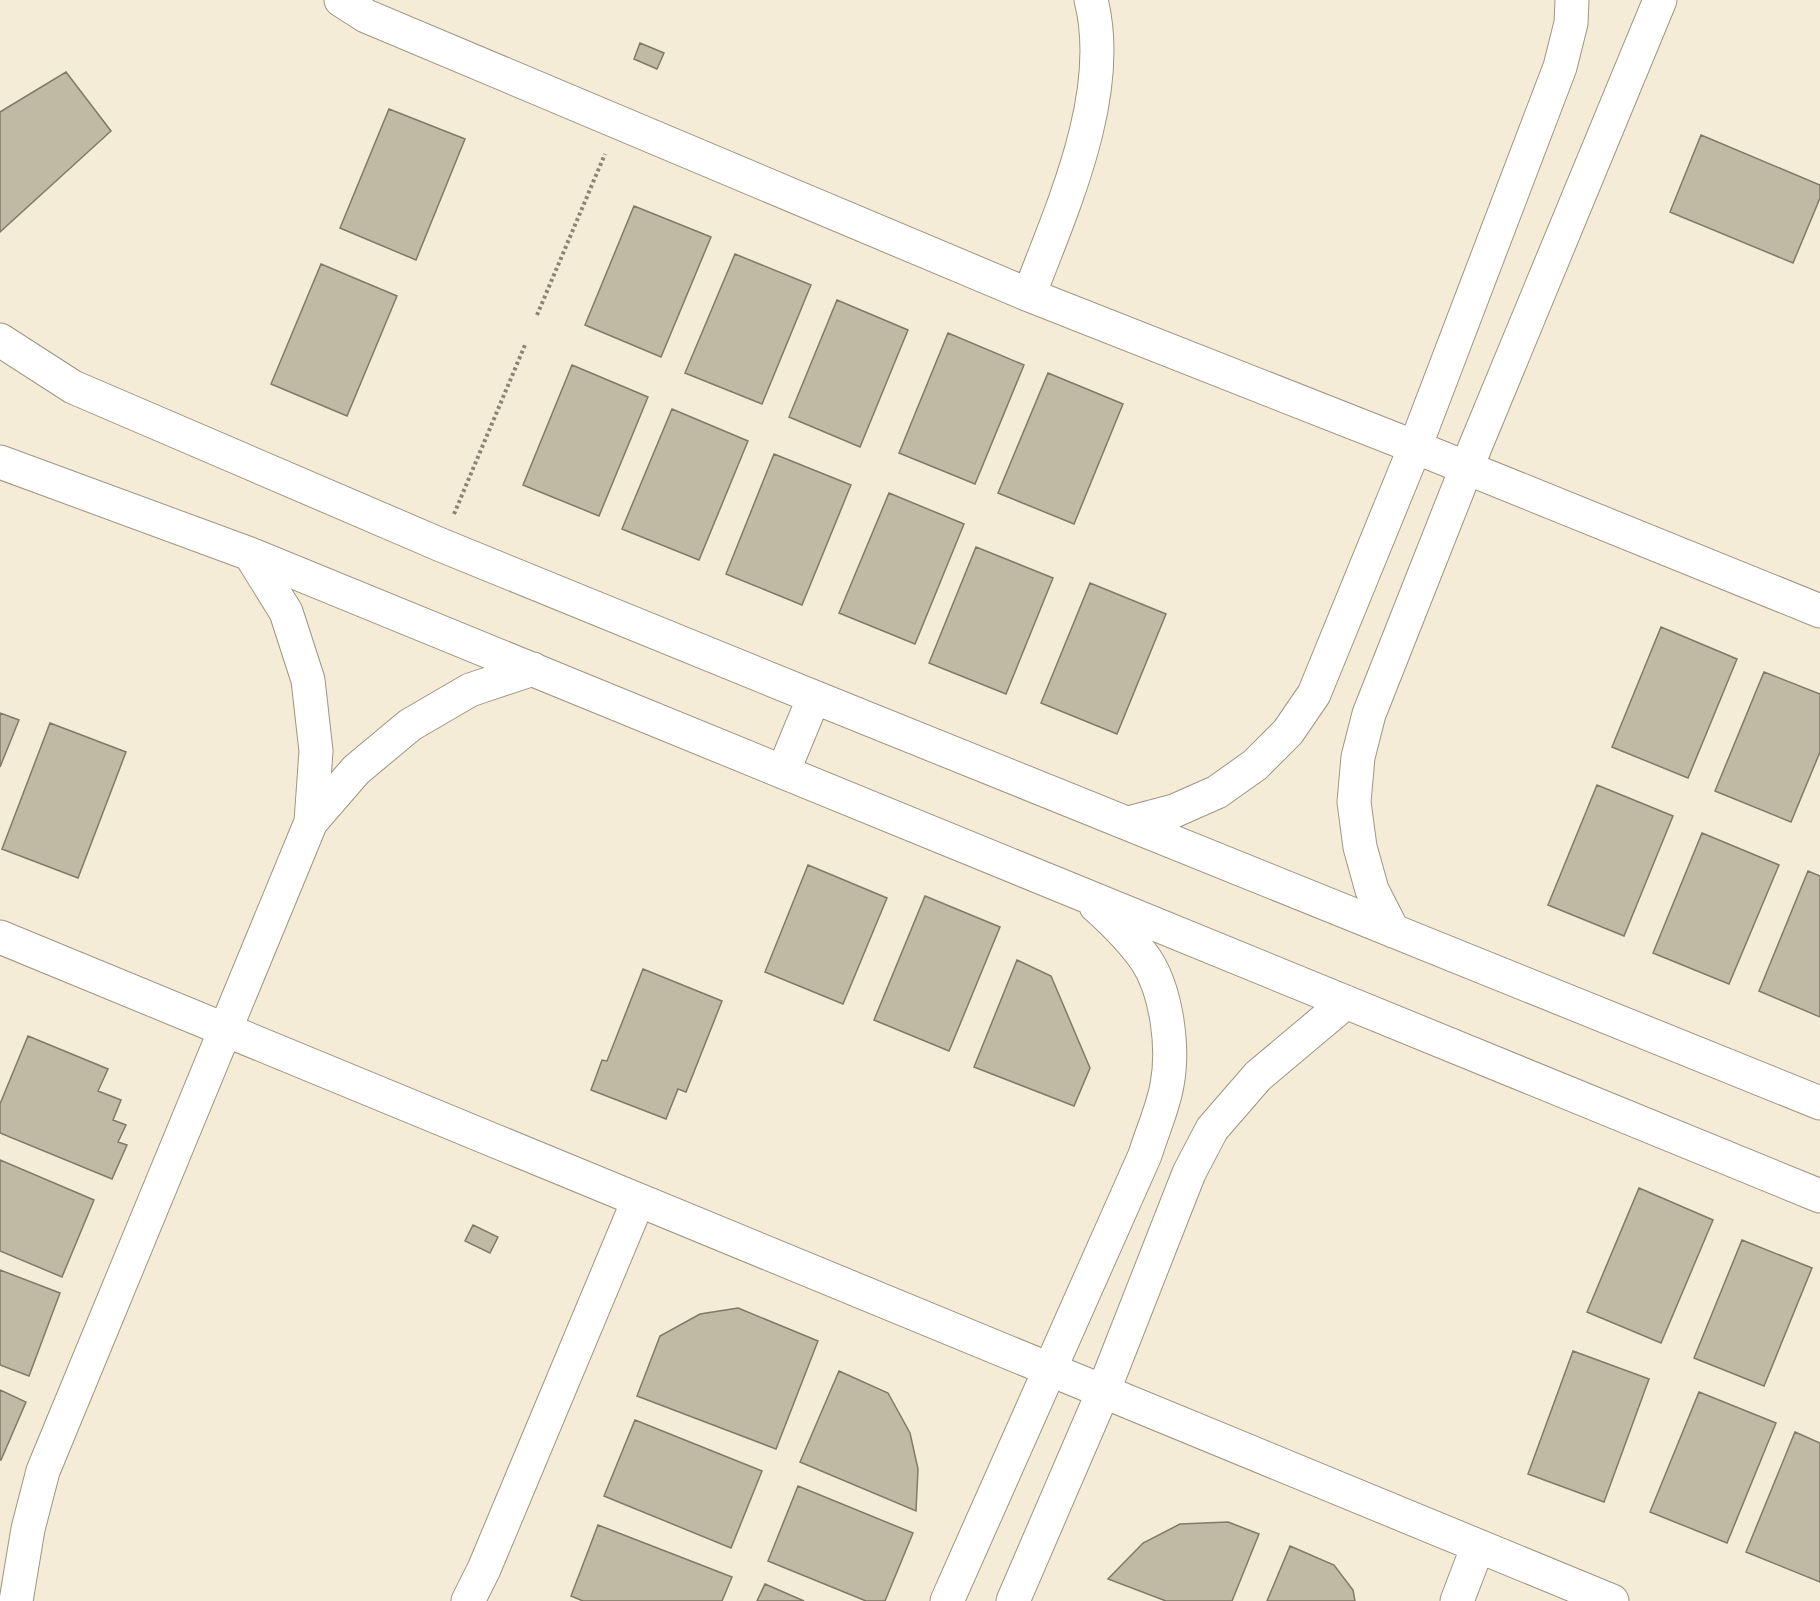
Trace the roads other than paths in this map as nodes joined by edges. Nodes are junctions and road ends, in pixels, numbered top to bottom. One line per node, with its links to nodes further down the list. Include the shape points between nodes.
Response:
1 (341, 0): 5 (street, via 366,16)
2 (1091, 0): 5 (street, via 1098,53 1093,102 1072,179)
3 (1572, 0): 7 (street, via 1571,23 1560,67)
4 (1660, 0): 9 (street)
5 (1029, 295): 7 (street)
6 (0, 340): 13 (street, via 73,387 441,545)
7 (1415, 447): 9 (street); 16 (street, via 1314,694 1288,732 1255,765 1217,792 1174,812)
8 (0, 462): 10 (street)
9 (1466, 469): 11 (street); 18 (street, via 1369,714 1358,757 1354,802 1360,847 1372,890)
10 (250, 554): 12 (street); 15 (street, via 286,612 308,680 316,751)
11 (1820, 611)
12 (532, 669): 14 (street); 15 (street, via 470,690 410,725 356,770)
13 (814, 697): 14 (street); 16 (street)
14 (783, 772): 17 (street)
15 (311, 822): 21 (street)
16 (1129, 823): 18 (street)
17 (1086, 896): 20 (street); 25 (street, via 1145,959 1159,987 1169,1035 1167,1085 1145,1155)
18 (1393, 931): 22 (street)
19 (0, 937): 21 (street)
20 (1346, 1002): 23 (street); 26 (street, via 1258,1076 1212,1129 1189,1173)
21 (225, 1031): 24 (street); 28 (street, via 43,1471)
22 (1820, 1103)
23 (1820, 1196)
24 (638, 1200): 25 (street); 29 (street)
25 (1050, 1369): 26 (street); 30 (street)
26 (1103, 1392): 27 (street); 31 (street)
27 (1478, 1546): 32 (street); 33 (street)
28 (16, 1601)
29 (468, 1601)
30 (947, 1601)
31 (1013, 1601)
32 (1457, 1601)
33 (1612, 1601)

